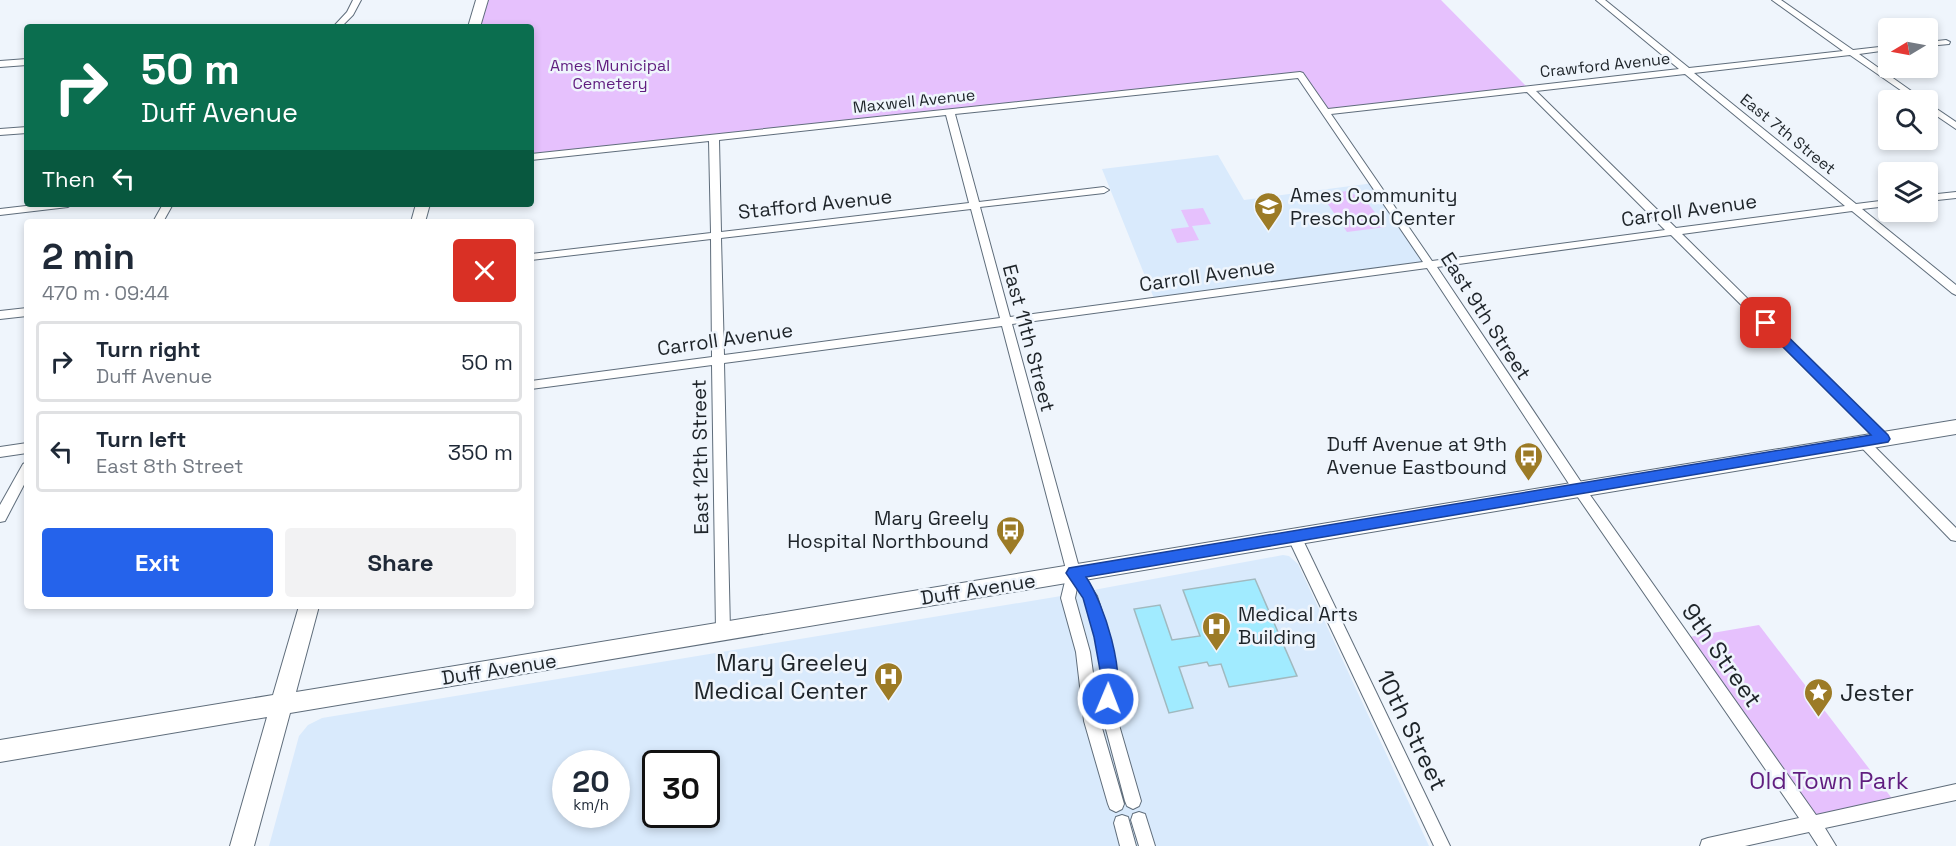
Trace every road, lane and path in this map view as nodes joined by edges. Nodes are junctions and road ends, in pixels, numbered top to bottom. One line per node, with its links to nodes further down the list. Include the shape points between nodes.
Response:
1 (357, 0): 5 (street)
2 (482, 0): 6 (main road)
3 (1600, 0): 13 (street, East 7th Street)
4 (1776, 0): 10 (street)
5 (340, 24)
6 (475, 24)
7 (1946, 42): 8 (street)
8 (1938, 43)
9 (1878, 49): 10 (street, Crawford Avenue)
10 (1851, 52): 13 (street, Crawford Avenue); 16 (street)
11 (24, 62): 12 (street)
12 (0, 64)
13 (1687, 71): 15 (street, Crawford Avenue); 31 (street, East 7th Street)
14 (1300, 75): 17 (street, East 9th Street); 18 (street, Maxwell Avenue)
15 (1529, 89): 17 (street, Crawford Avenue); 33 (street)
16 (1906, 90)
17 (1325, 112): 36 (street, East 9th Street)
18 (950, 113): 23 (street, Maxwell Avenue); 28 (street, East 11th Street)
19 (1938, 113): 20 (street)
20 (1956, 126)
21 (24, 130): 22 (street)
22 (0, 132)
23 (714, 137): 24 (street, Maxwell Avenue); 34 (street, East 12th Street)
24 (534, 157)
25 (1104, 190): 28 (street, Stafford Avenue)
26 (1956, 195): 27 (street)
27 (1938, 197)
28 (975, 204): 34 (street, Stafford Avenue); 40 (street, East 11th Street)
29 (1878, 204): 31 (street, Carroll Avenue)
30 (42, 207): 32 (street)
31 (1854, 207): 33 (street, Carroll Avenue); 37 (street, East 7th Street)
32 (0, 212)
33 (1674, 231): 36 (street, Carroll Avenue); 44 (street)
34 (716, 234): 35 (street, Stafford Avenue); 41 (street, East 12th Street)
35 (534, 257)
36 (1430, 265): 40 (street, Carroll Avenue); 48 (street, East 9th Street)
37 (1956, 291)
38 (24, 312): 39 (street)
39 (0, 315)
40 (1006, 321): 41 (street, Carroll Avenue); 52 (street, East 11th Street)
41 (718, 360): 42 (street, Carroll Avenue); 54 (street, East 12th Street)
42 (534, 385)
43 (1956, 426): 44 (main road, Duff Avenue)
44 (1873, 440): 48 (main road, Duff Avenue); 50 (street)
45 (24, 448): 46 (street)
46 (0, 452)
47 (24, 473): 49 (street)
48 (1578, 489): 51 (main road, Duff Avenue); 62 (street, 9th Street)
49 (0, 517)
50 (1956, 536)
51 (1294, 537): 52 (main road, Duff Avenue); 66 (street, 10th Street)
52 (1074, 573): 54 (main road, Duff Avenue); 58 (street, via 1090,596 1102,637 1109,670 1110,718); 59 (street, via 1068,598 1083,652 1092,721)
53 (308, 609): 55 (main road)
54 (723, 631): 55 (main road, Duff Avenue)
55 (281, 705): 56 (main road, Duff Avenue); 63 (main road)
56 (0, 751)
57 (1956, 792): 62 (street)
58 (1133, 801)
59 (1116, 804)
60 (1139, 820): 65 (street)
61 (1122, 823): 64 (street)
62 (1812, 824): 67 (street); 68 (street, 9th Street)
63 (242, 846)
64 (1128, 846)
65 (1147, 846)
66 (1442, 846)
67 (1708, 846)
68 (1828, 846)

